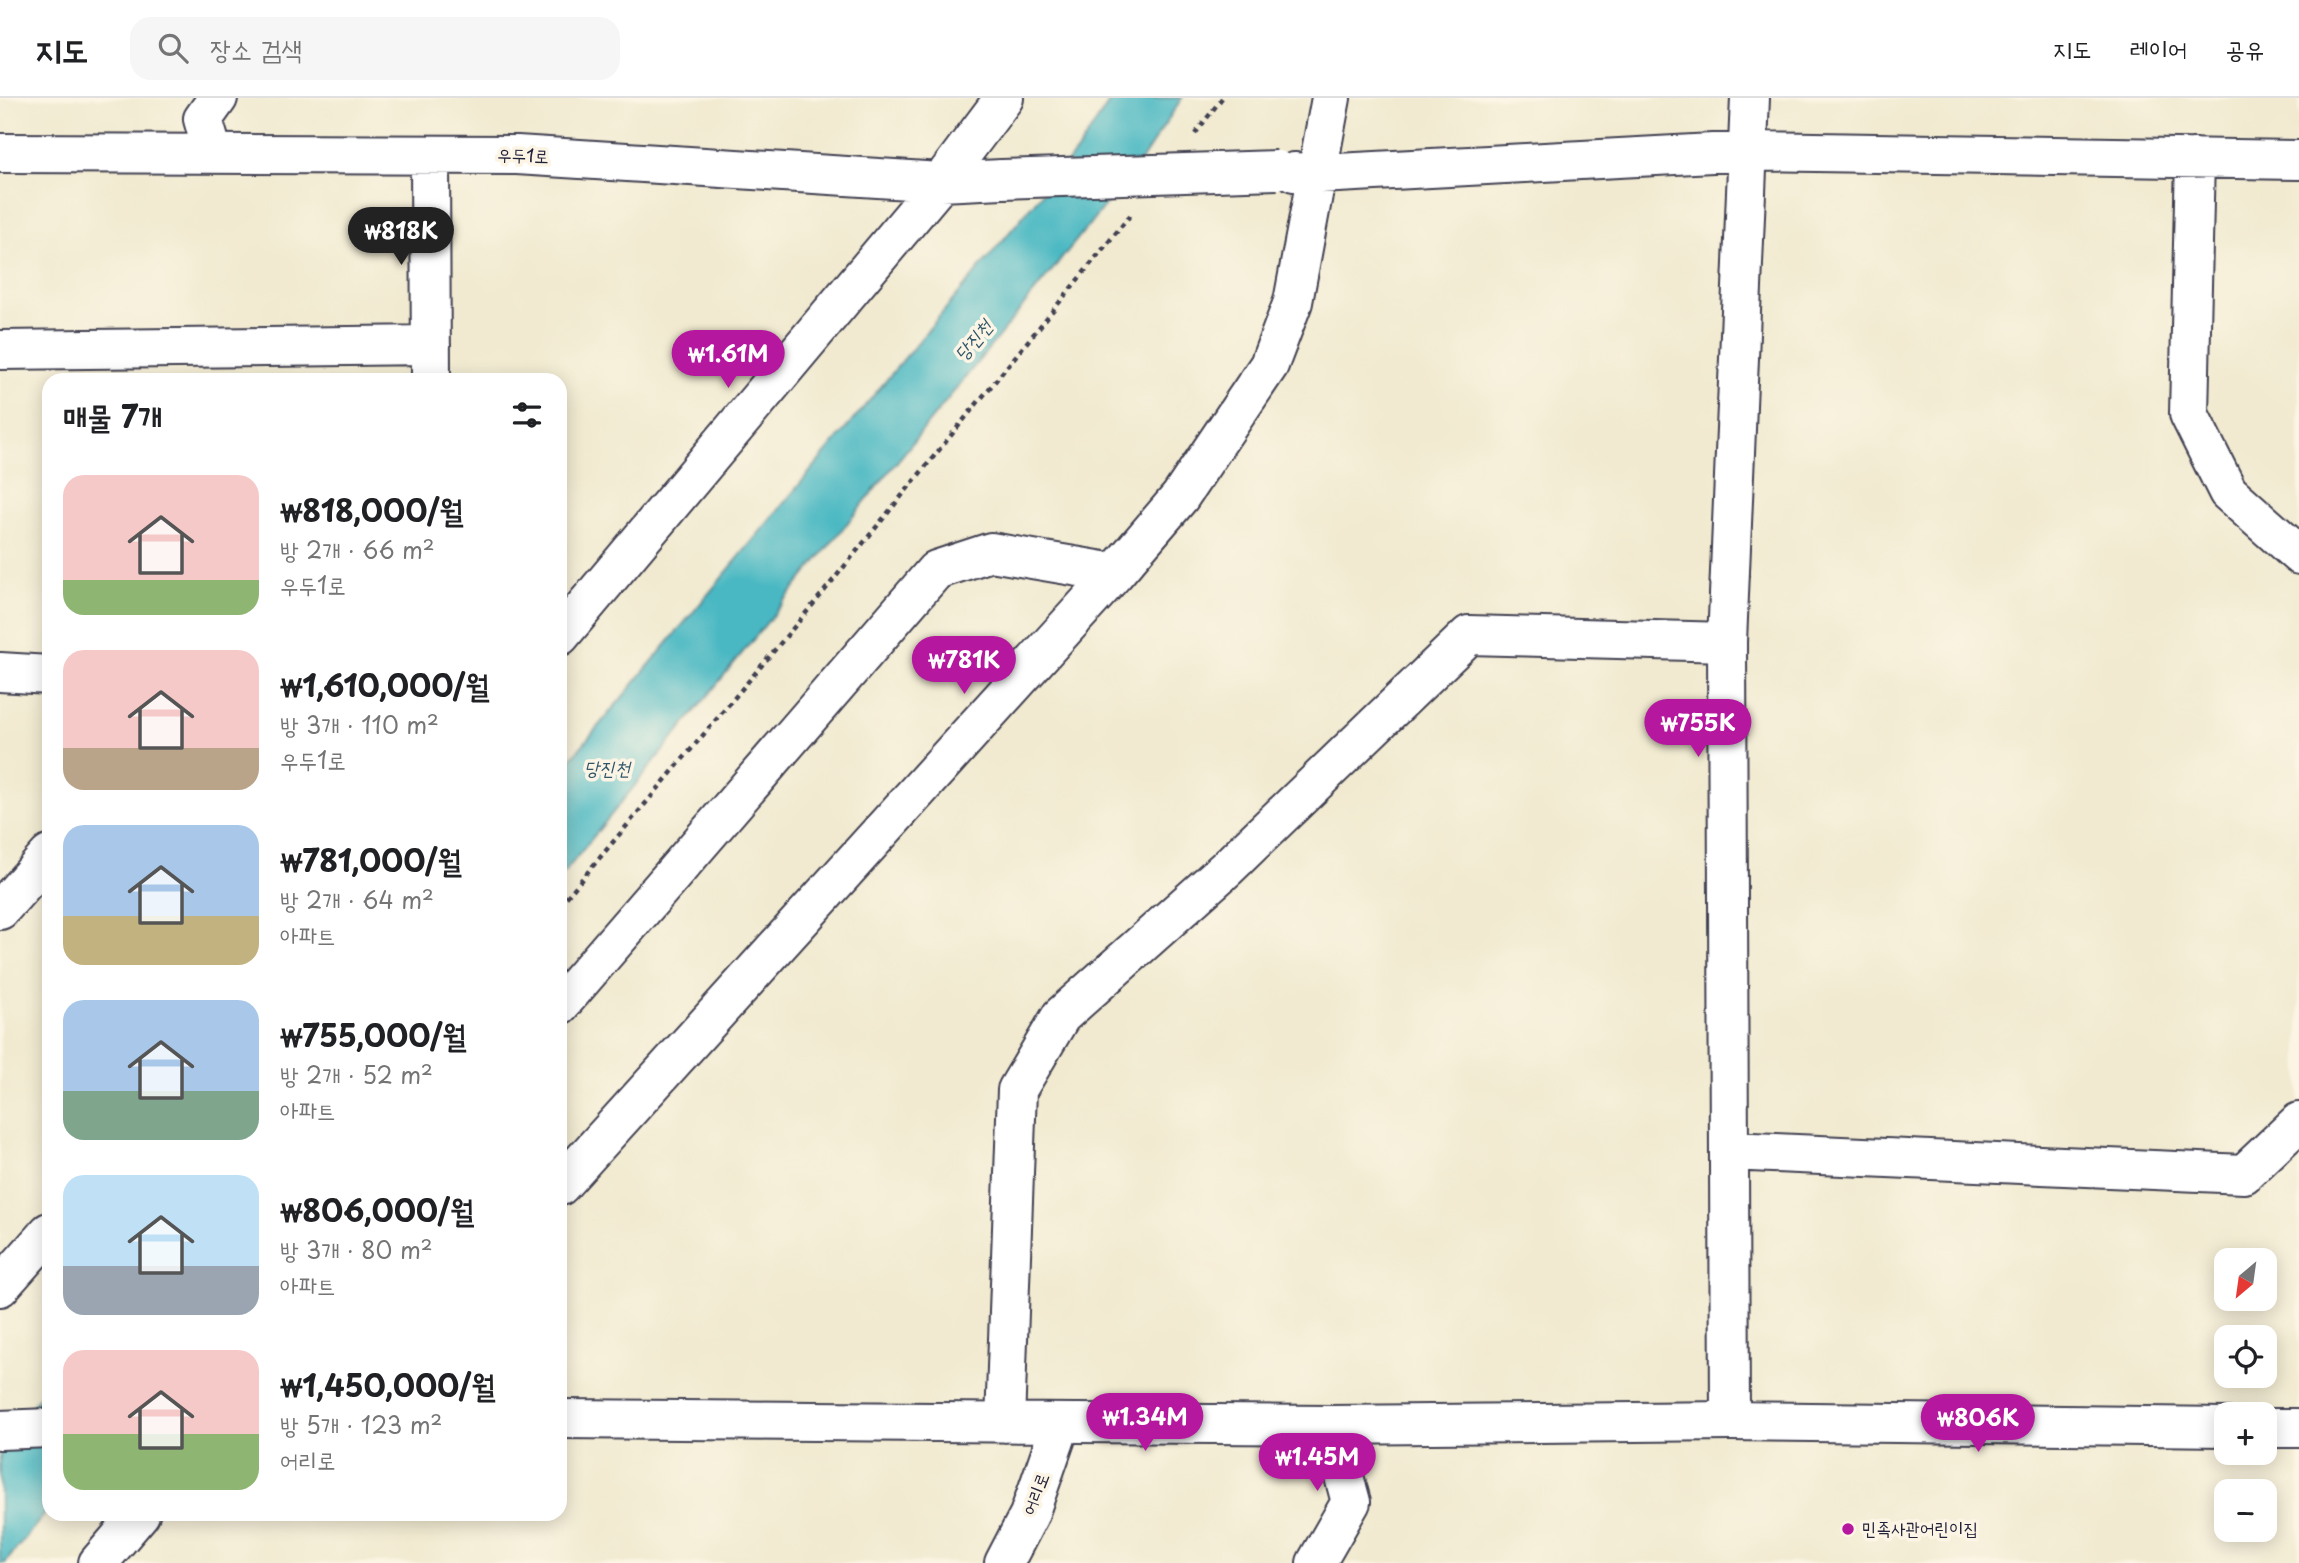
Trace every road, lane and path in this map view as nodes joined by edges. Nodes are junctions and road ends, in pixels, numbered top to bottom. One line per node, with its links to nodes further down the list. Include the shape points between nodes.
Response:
1 (218, 98): 9 (street, via 204,119)
2 (1004, 98): 14 (street)
3 (1222, 98): 6 (path)
4 (1332, 98): 13 (street)
5 (1750, 98): 7 (street)
6 (1192, 138)
7 (1750, 151): 11 (street, 우두1로); 13 (street, 우두1로); 21 (street)
8 (0, 153): 9 (street, 우두1로)
9 (213, 154): 10 (street, 우두1로)
10 (430, 155): 14 (street, 우두1로, via 551,156); 17 (street)
11 (2195, 158): 12 (street, 우두1로); 18 (street, via 2189,414 2228,492)
12 (2299, 160)
13 (1318, 174): 14 (street, 우두1로, bridge, via 1277,170); 19 (street, via 1293,302 1269,365 1180,497)
14 (941, 182): 20 (street)
15 (1134, 212): 25 (path)
16 (0, 350): 17 (street)
17 (431, 362)
18 (2299, 555)
19 (1115, 573): 27 (street, via 991,552 936,570); 30 (street)
20 (567, 628)
21 (1727, 642): 29 (street); 35 (street, via 1469,635 1227,867 1061,1016 1017,1090)
22 (0, 672): 23 (street)
23 (42, 675)
24 (42, 863): 26 (street)
25 (567, 897)
26 (0, 910)
27 (567, 997)
28 (2299, 1122): 29 (street, via 2244,1174)
29 (1729, 1151): 34 (street)
30 (567, 1178)
31 (42, 1240): 32 (street)
32 (0, 1287)
33 (567, 1419): 35 (street)
34 (1730, 1421): 37 (street); 38 (street)
35 (1005, 1423): 36 (street)
36 (1061, 1423): 37 (street); 45 (street, 어리로, via 1030,1514)
37 (1329, 1425): 46 (street, via 1351,1502)
38 (2214, 1427)
39 (42, 1428): 42 (street)
40 (2277, 1428): 41 (street)
41 (2299, 1428)
42 (0, 1430)
43 (134, 1521): 44 (street)
44 (98, 1563)
45 (1004, 1563)
46 (1316, 1563)

